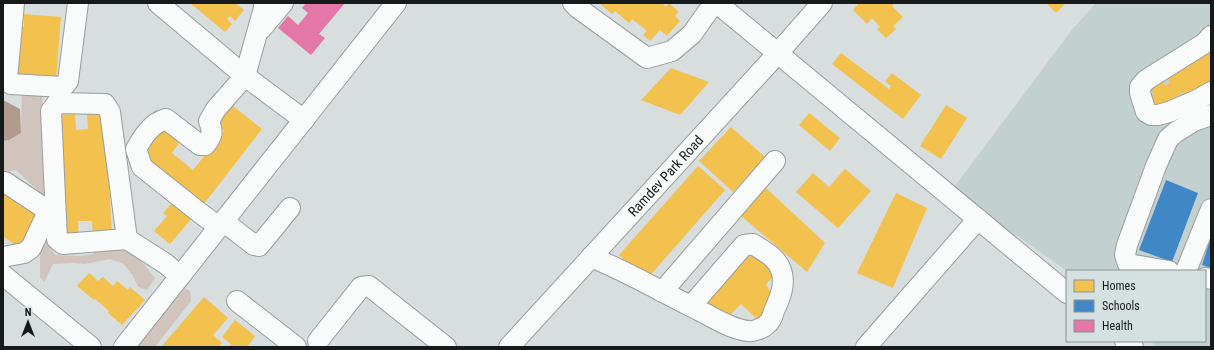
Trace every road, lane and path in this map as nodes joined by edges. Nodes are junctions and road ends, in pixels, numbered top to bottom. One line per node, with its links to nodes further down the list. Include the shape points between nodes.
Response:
1 (14, 3): 2 (street, via 7,79 11,84 63,87 68,80)
2 (78, 3)
3 (158, 3): 13 (street)
4 (264, 3): 10 (street)
5 (283, 3): 10 (street)
6 (396, 3): 16 (street)
7 (573, 3): 8 (street, via 647,58 672,51 692,34)
8 (716, 3): 12 (street)
9 (822, 3): 12 (street, Ramdev Park Road)
10 (257, 34): 13 (street)
11 (1211, 36): 14 (street, via 1205,43 1146,80 1140,87 1140,93 1146,112 1158,115 1198,100)
12 (778, 53): 21 (street); 25 (street, Ramdev Park Road)
13 (245, 76): 16 (street); 22 (street, via 209,121 211,139 205,145 200,145 166,119 145,134 136,149 142,167 200,213)
14 (1211, 92)
15 (1211, 115): 26 (street, via 1194,121 1168,140 1127,245 1125,255 1128,264)
16 (304, 120): 22 (street)
17 (776, 161): 30 (street)
18 (3, 182): 24 (street, via 44,208 46,216 31,248 24,253)
19 (290, 208): 22 (street, via 258,246)
20 (1211, 209): 27 (street)
21 (978, 219): 31 (street); 40 (street)
22 (221, 224): 28 (street)
23 (127, 239): 23 (street, via 63,244 57,239 51,112 57,103 105,104 110,112); 28 (street)
24 (3, 257)
25 (592, 257): 30 (street); 35 (street, Ramdev Park Road)
26 (1163, 270)
27 (1186, 270)
28 (180, 276): 37 (street)
29 (6, 283): 36 (street)
30 (662, 292): 33 (street)
31 (1066, 292)
32 (237, 301): 38 (street)
33 (691, 306): 33 (street, via 737,329 750,332 760,328 767,324 772,316 782,292 781,268 773,258 753,244 744,245)
34 (318, 341): 39 (street, via 361,287 369,286)
35 (512, 346)
36 (92, 347)
37 (124, 347)
38 (296, 347)
39 (446, 347)
40 (866, 347)

